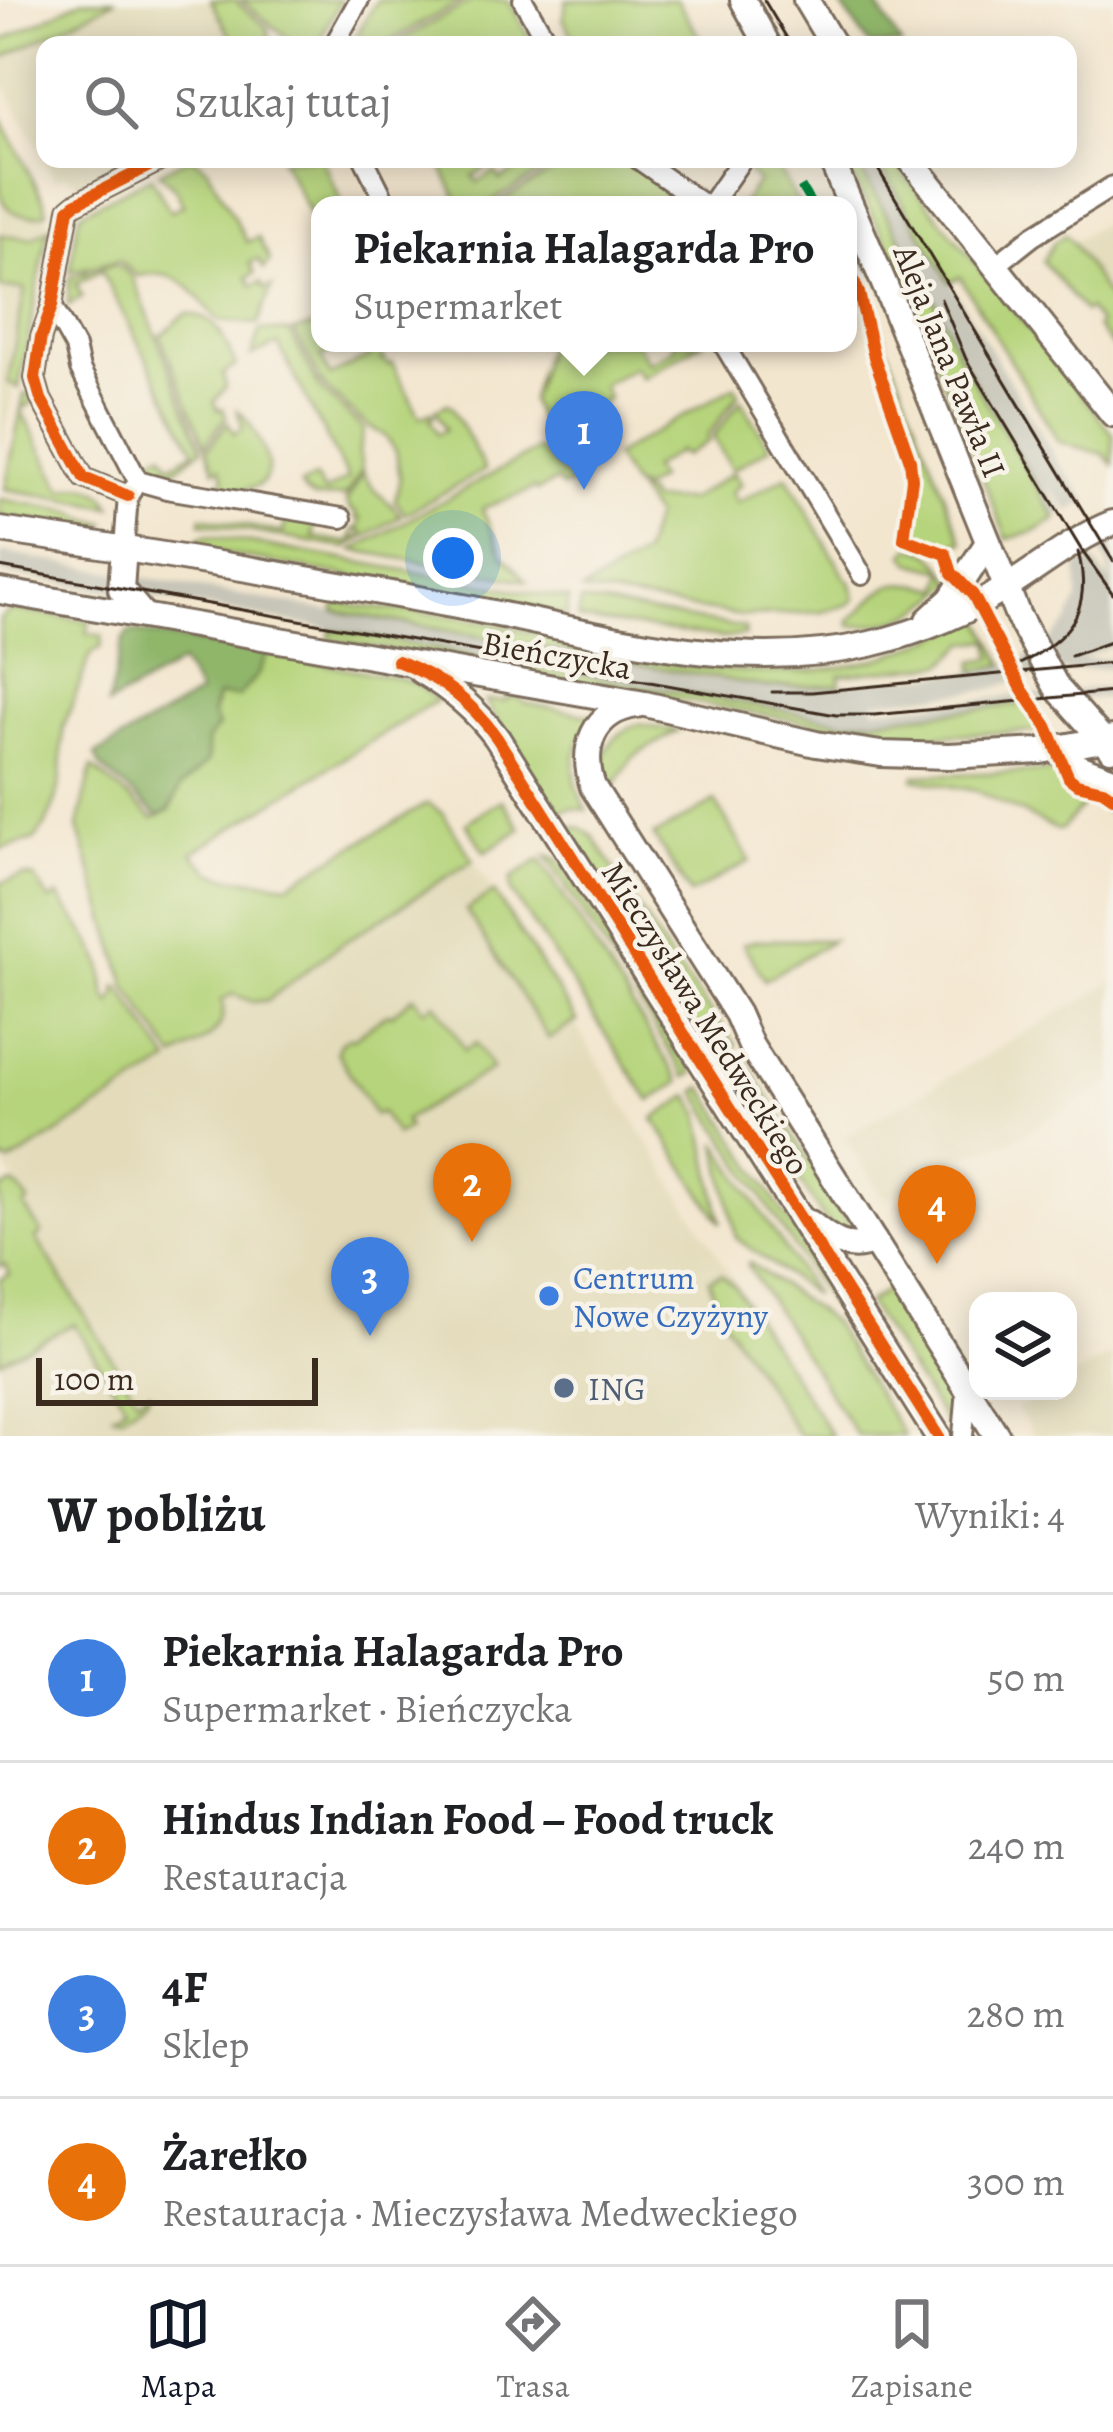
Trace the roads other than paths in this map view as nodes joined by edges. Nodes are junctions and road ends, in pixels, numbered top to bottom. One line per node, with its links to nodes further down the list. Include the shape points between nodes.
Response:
1 (359, 0): 5 (street)
2 (523, 0): 6 (street)
3 (743, 0): 7 (main road)
4 (806, 0): 8 (main road)
5 (339, 36)
6 (544, 36)
7 (763, 36)
8 (828, 36)
9 (145, 168): 22 (street, via 69,209)
10 (368, 168): 16 (street)
11 (652, 168): 17 (street)
12 (735, 168): 18 (street)
13 (835, 168): 19 (main road, Aleja Jana Pawła II)
14 (917, 168): 21 (main road, Aleja Jana Pawła II)
15 (1113, 186): 21 (street)
16 (382, 196)
17 (694, 196)
18 (714, 196)
19 (847, 196)
20 (857, 220): 29 (main road, Aleja Jana Pawła II)
21 (995, 266): 24 (main road, Aleja Jana Pawła II)
22 (52, 307): 25 (street); 25 (street, via 37,390 84,478)
23 (728, 352): 31 (street)
24 (1113, 414)
25 (133, 488): 26 (street); 30 (street)
26 (342, 518)
27 (1113, 523): 33 (main road, Bieńczycka)
28 (0, 530): 30 (main road, Bieńczycka)
29 (987, 544): 33 (main road, Aleja Jana Pawła II); 37 (main road, via 951,599)
30 (124, 548): 32 (main road); 37 (main road, Bieńczycka, via 721,656 830,651)
31 (862, 575)
32 (122, 589): 35 (main road); 36 (main road)
33 (1006, 589): 37 (main road, Bieńczycka); 40 (main road, Aleja Jana Pawła II, via 1051,679)
34 (0, 591): 35 (main road, Bieńczycka)
35 (84, 606): 36 (main road, Bieńczycka)
36 (145, 616): 38 (main road, Bieńczycka)
37 (911, 632)
38 (397, 661): 39 (main road, Bieńczycka); 43 (main road, Mieczysława Medweckiego, via 452,690 490,729)
39 (645, 704): 41 (main road, Bieńczycka, via 887,755); 44 (main road, Mieczysława Medweckiego, via 616,710 595,732 587,757 593,787)
40 (1109, 743): 41 (main road, Bieńczycka)
41 (1057, 750): 42 (main road)
42 (1113, 780)
43 (795, 1210): 44 (main road, via 840,1244); 46 (main road, Mieczysława Medweckiego)
44 (874, 1241): 45 (main road, Mieczysława Medweckiego)
45 (967, 1388): 47 (street); 48 (main road, Mieczysława Medweckiego)
46 (938, 1436)
47 (963, 1436)
48 (997, 1436)

